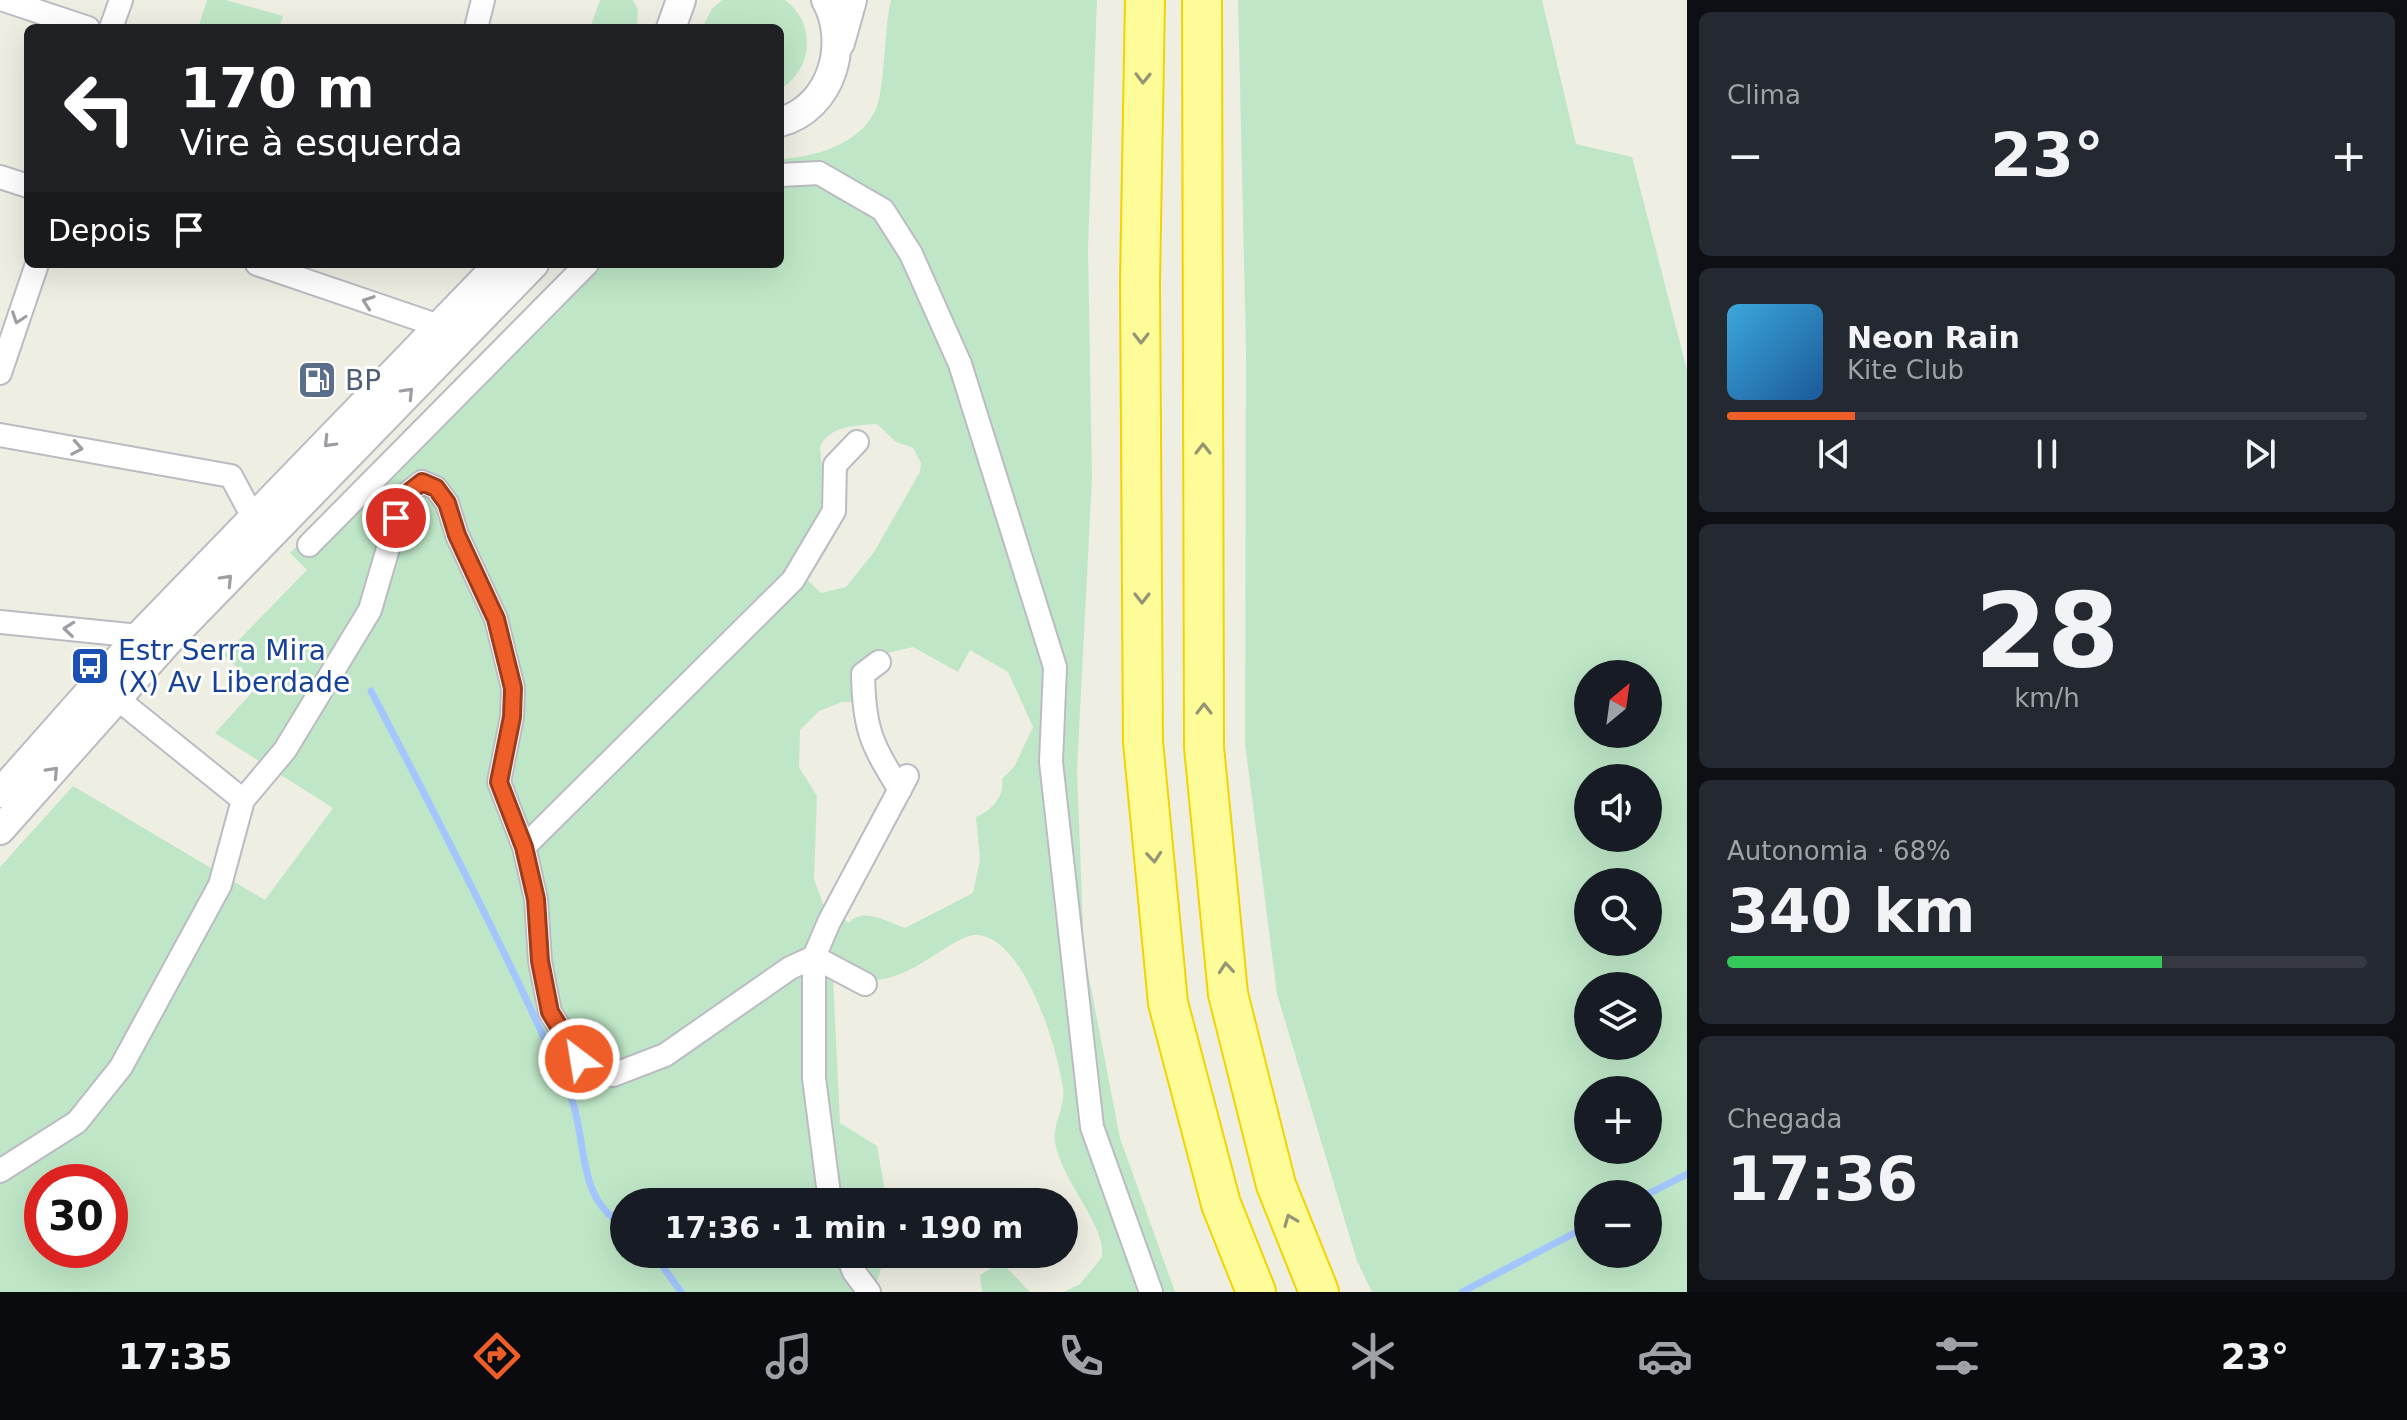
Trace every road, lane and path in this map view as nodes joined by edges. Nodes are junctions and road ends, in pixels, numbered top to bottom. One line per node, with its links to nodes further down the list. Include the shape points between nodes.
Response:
1 (4, 0): 10 (street)
2 (121, 0): 11 (street)
3 (483, 0): 12 (street)
4 (659, 0): 13 (street)
5 (681, 0): 14 (street)
6 (826, 0): 15 (street, via 837,30)
7 (852, 0): 15 (street)
8 (1145, 0): 46 (highway, one-way to 46, via 1140,282 1143,742 1168,1003 1221,1204)
9 (1202, 0): 47 (highway, one-way to 9, via 1276,1185 1228,994 1204,747)
10 (76, 24)
11 (112, 24)
12 (477, 24)
13 (668, 24)
14 (672, 24)
15 (836, 59): 16 (street, via 827,84 810,105)
16 (784, 120)
17 (784, 175): 45 (street, via 819,173 883,210 911,254 960,364 1055,667 1051,762 1092,1127)
18 (0, 177): 19 (street)
19 (24, 185)
20 (36, 268): 26 (street, one-way to 26)
21 (269, 268): 25 (street, one-way to 21)
22 (495, 268): 25 (street)
23 (530, 268): 34 (street, one-way to 23, via 171,638)
24 (583, 268): 30 (street)
25 (442, 327): 29 (street, one-way to 29)
26 (0, 373)
27 (0, 435): 29 (street, one-way to 29, via 231,476)
28 (857, 442): 38 (street, via 835,465 834,511 793,580)
29 (254, 519): 32 (street)
30 (309, 545)
31 (0, 622): 32 (street, one-way to 31)
32 (139, 636): 35 (street)
33 (879, 662): 39 (street, via 863,674 863,718 877,753 904,783)
34 (119, 700): 36 (street); 37 (street, one-way to 34)
35 (0, 793)
36 (243, 800): 38 (street, via 285,750 370,610 403,497 422,482 436,488 447,503 496,619 513,688 499,782); 41 (street, via 220,885 121,1067 77,1122)
37 (0, 830)
38 (524, 847): 39 (street, via 550,1012 579,1059 613,1075 665,1055)
39 (814, 957): 40 (street); 42 (street, via 814,1078)
40 (865, 984)
41 (0, 1171)
42 (828, 1188)
43 (852, 1268): 44 (street)
44 (869, 1292)
45 (1151, 1292)
46 (1256, 1292)
47 (1319, 1292)

